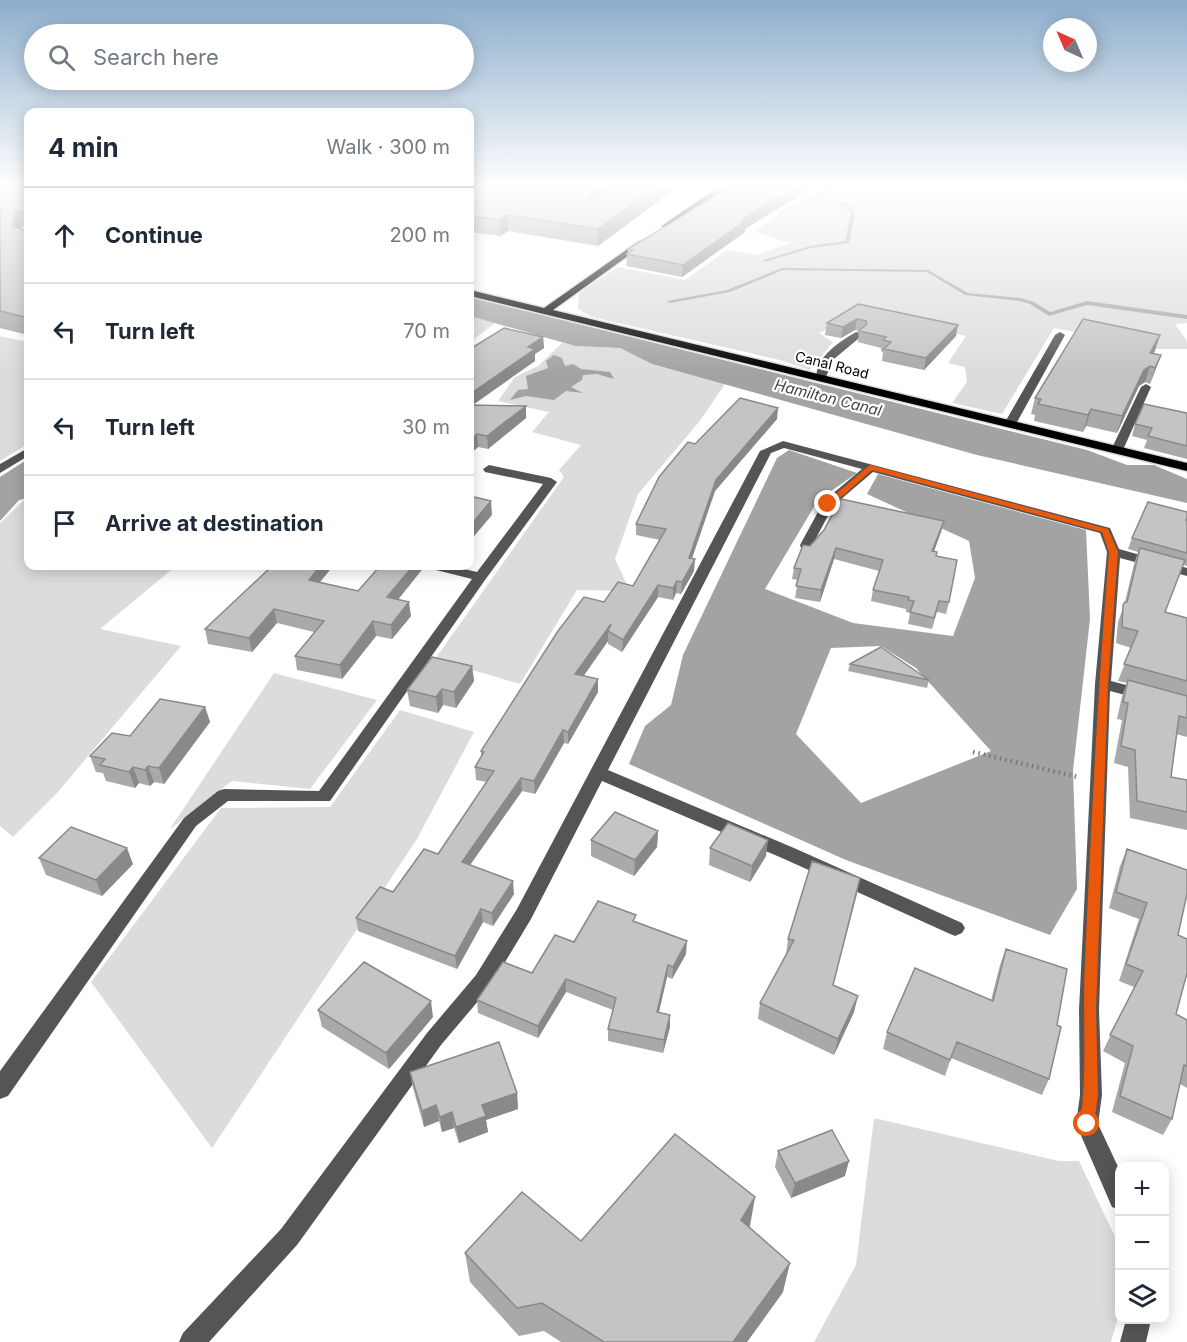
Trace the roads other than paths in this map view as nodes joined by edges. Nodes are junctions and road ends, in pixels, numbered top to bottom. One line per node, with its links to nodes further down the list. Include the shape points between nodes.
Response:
1 (636, 248): 3 (main road)
2 (474, 294): 3 (main road, Canal Road)
3 (544, 312): 6 (main road, Canal Road)
4 (859, 334): 6 (street, via 842,344 823,364)
5 (1060, 335): 8 (street)
6 (821, 378): 8 (main road, Canal Road)
7 (1146, 387): 9 (street)
8 (1010, 424): 9 (main road, Canal Road)
9 (1117, 450): 11 (main road, Canal Road)
10 (24, 454): 13 (street)
11 (1187, 467)
12 (870, 468): 15 (street, via 828,504); 16 (street, via 1105,531); 22 (street, via 783,444 766,451)
13 (0, 469)
14 (489, 469): 19 (street, via 551,482)
15 (806, 545)
16 (1114, 552): 18 (street); 20 (street)
17 (453, 570): 19 (street)
18 (1187, 572)
19 (480, 577): 24 (street, via 324,797 224,795 190,822)
20 (1103, 684): 21 (street); 25 (street, via 1087,1124)
21 (1155, 698)
22 (598, 773): 23 (street); 27 (street, via 524,914 483,981 434,1039 289,1237)
23 (955, 928)
24 (0, 1089)
25 (1115, 1190)
26 (1138, 1324): 28 (street)
27 (192, 1342)
28 (1133, 1342)

